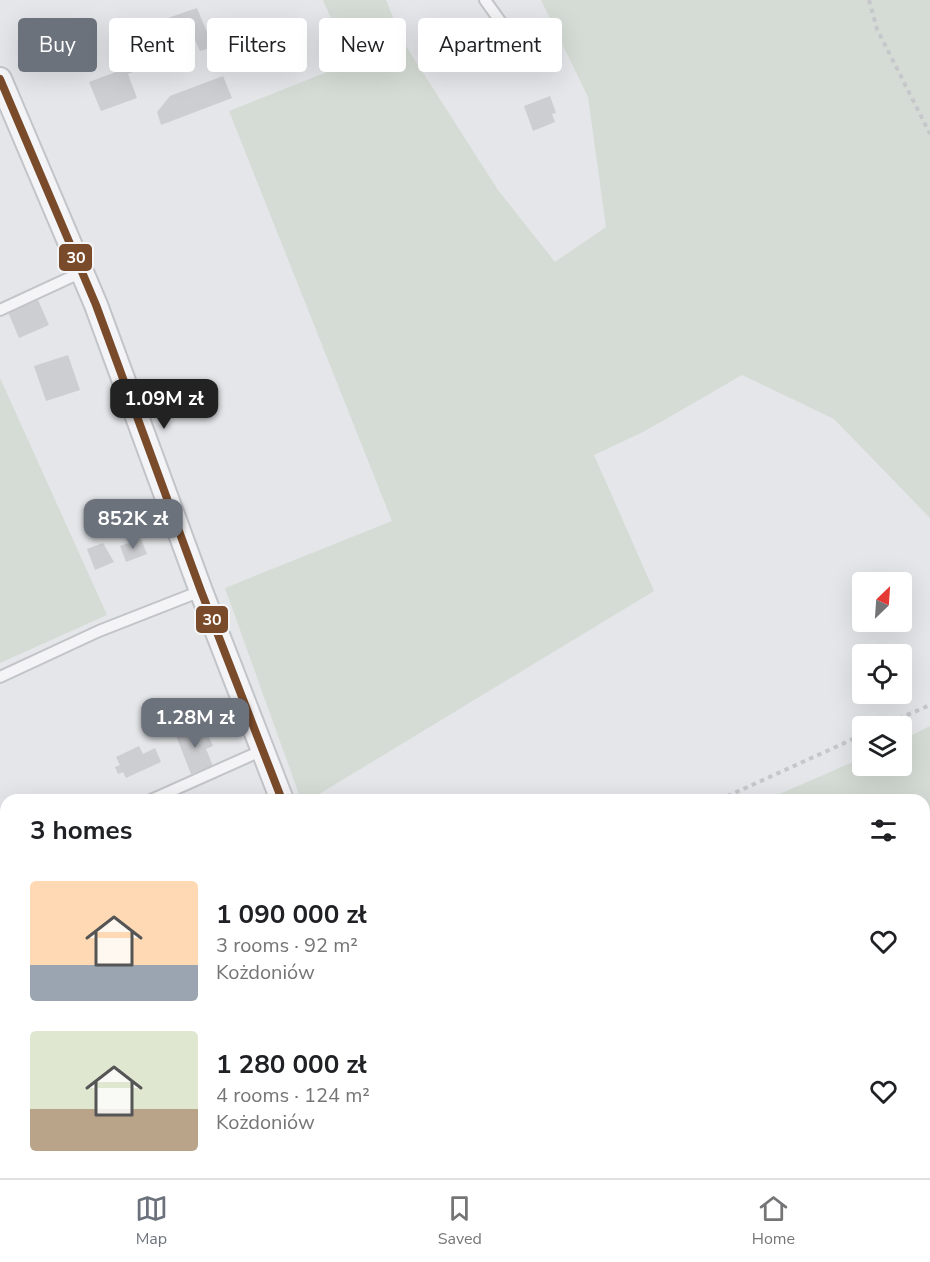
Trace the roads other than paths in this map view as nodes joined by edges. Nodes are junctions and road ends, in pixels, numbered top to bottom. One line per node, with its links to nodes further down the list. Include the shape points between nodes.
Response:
1 (485, 0): 2 (lane)
2 (498, 18)
3 (0, 79): 4 (street)
4 (82, 272): 5 (lane); 6 (street)
5 (0, 310)
6 (201, 591): 7 (lane, via 99,631); 8 (street)
7 (0, 677)
8 (263, 750): 9 (lane); 10 (street)
9 (164, 794)
10 (280, 794)

